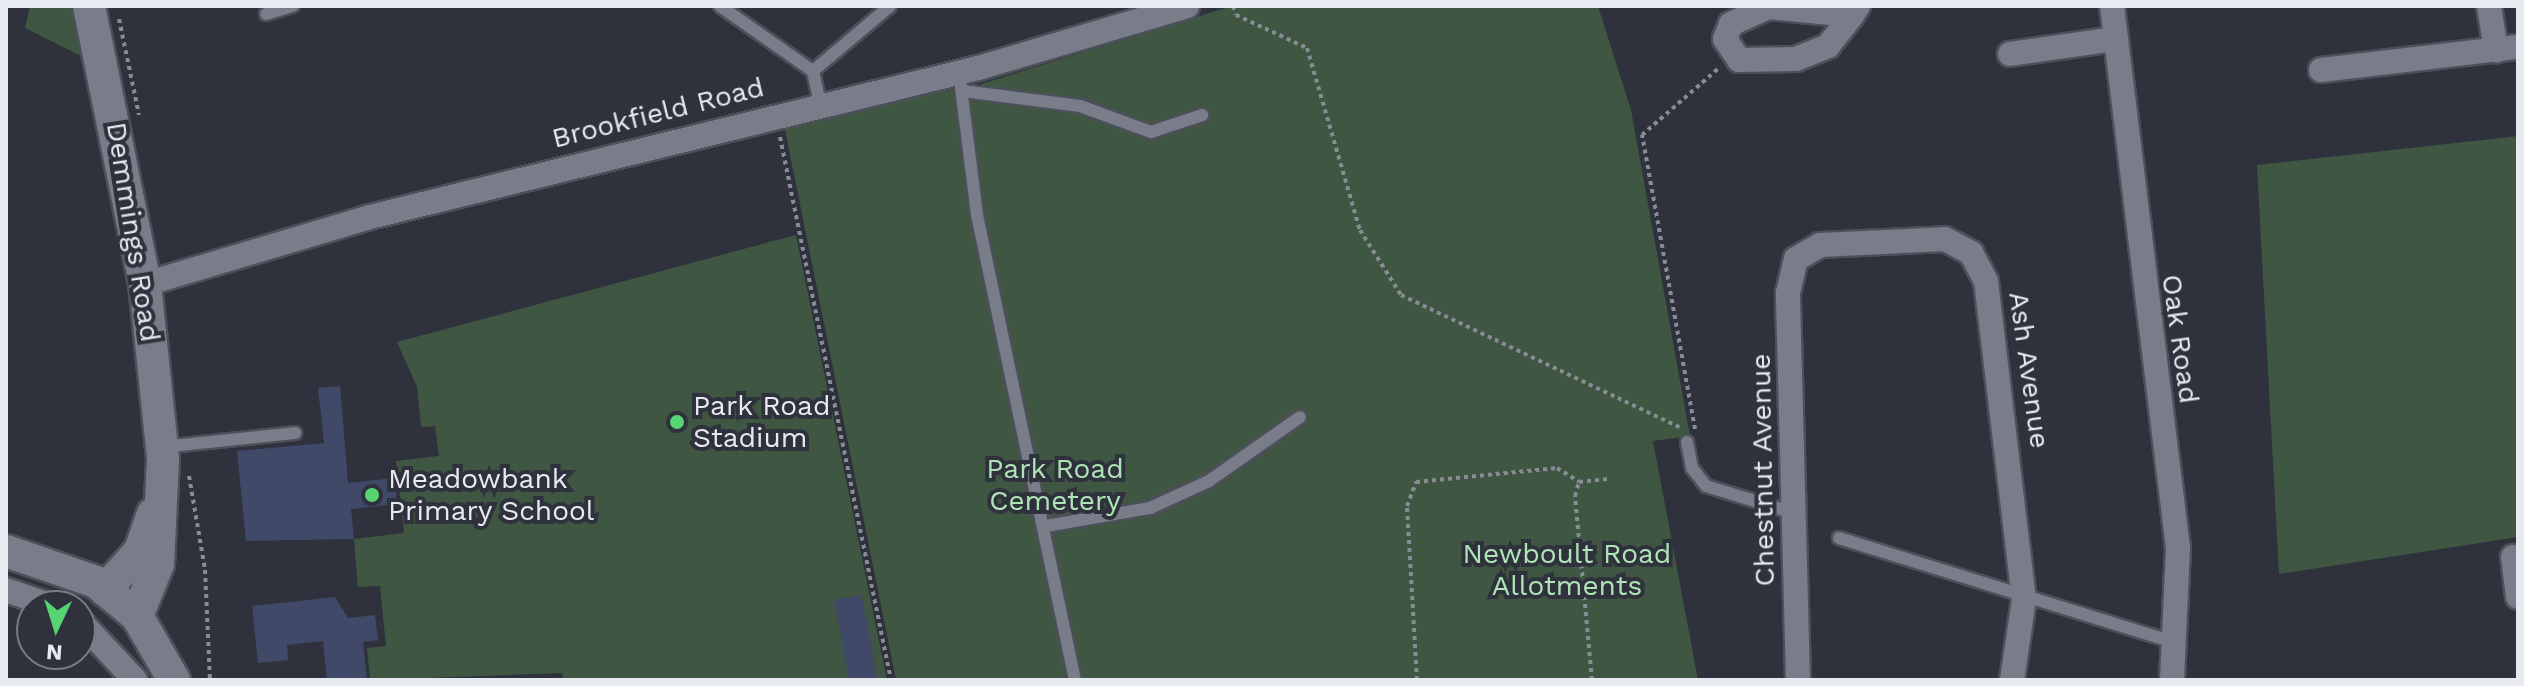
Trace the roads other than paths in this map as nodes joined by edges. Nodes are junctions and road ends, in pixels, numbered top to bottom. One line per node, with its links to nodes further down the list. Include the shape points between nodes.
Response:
1 (293, 6): 8 (lane)
2 (720, 6): 13 (lane)
3 (890, 6): 13 (lane)
4 (1187, 6): 14 (street, Brookfield Road)
5 (2112, 6): 10 (street, Oak Road)
6 (97, 9): 18 (street, Demmings Road)
7 (1855, 11): 7 (street, via 1828,46 1796,59 1733,56 1725,39 1748,13 1801,6)
8 (266, 14)
9 (2499, 33): 12 (street)
10 (2116, 39): 11 (street); 33 (street, Oak Road, via 2178,548)
11 (2010, 54)
12 (2321, 70)
13 (813, 71): 15 (lane)
14 (961, 82): 15 (street, Brookfield Road); 16 (lane, via 1080,106 1151,132); 24 (lane, via 977,215)
15 (820, 104): 18 (street, Brookfield Road, via 370,217)
16 (1202, 115)
17 (1796, 259): 23 (street, Chestnut Avenue, via 1788,293); 30 (street, Ash Avenue, via 1820,245 1945,239 1971,253 1986,281)
18 (145, 284): 22 (street, Demmings Road)
19 (1300, 417): 24 (lane, via 1209,481 1150,508)
20 (295, 433): 22 (lane)
21 (1687, 442): 23 (lane, via 1692,468 1706,486)
22 (163, 453): 28 (street, Demmings Road, via 140,551); 31 (street, Demmings Road, via 158,564)
23 (1794, 513): 37 (street, Chestnut Avenue)
24 (1046, 526): 36 (lane)
25 (1839, 538): 30 (lane)
26 (6, 551): 28 (street, via 54,563)
27 (2513, 557): 29 (street)
28 (105, 590): 31 (street)
29 (2518, 597)
30 (2024, 599): 33 (lane); 38 (street, Ash Avenue)
31 (137, 616): 35 (street)
32 (96, 638): 34 (street)
33 (2177, 643): 39 (street, Oak Road)
34 (135, 680)
35 (174, 680)
36 (1075, 680)
37 (1798, 680)
38 (2012, 680)
39 (2172, 680)

